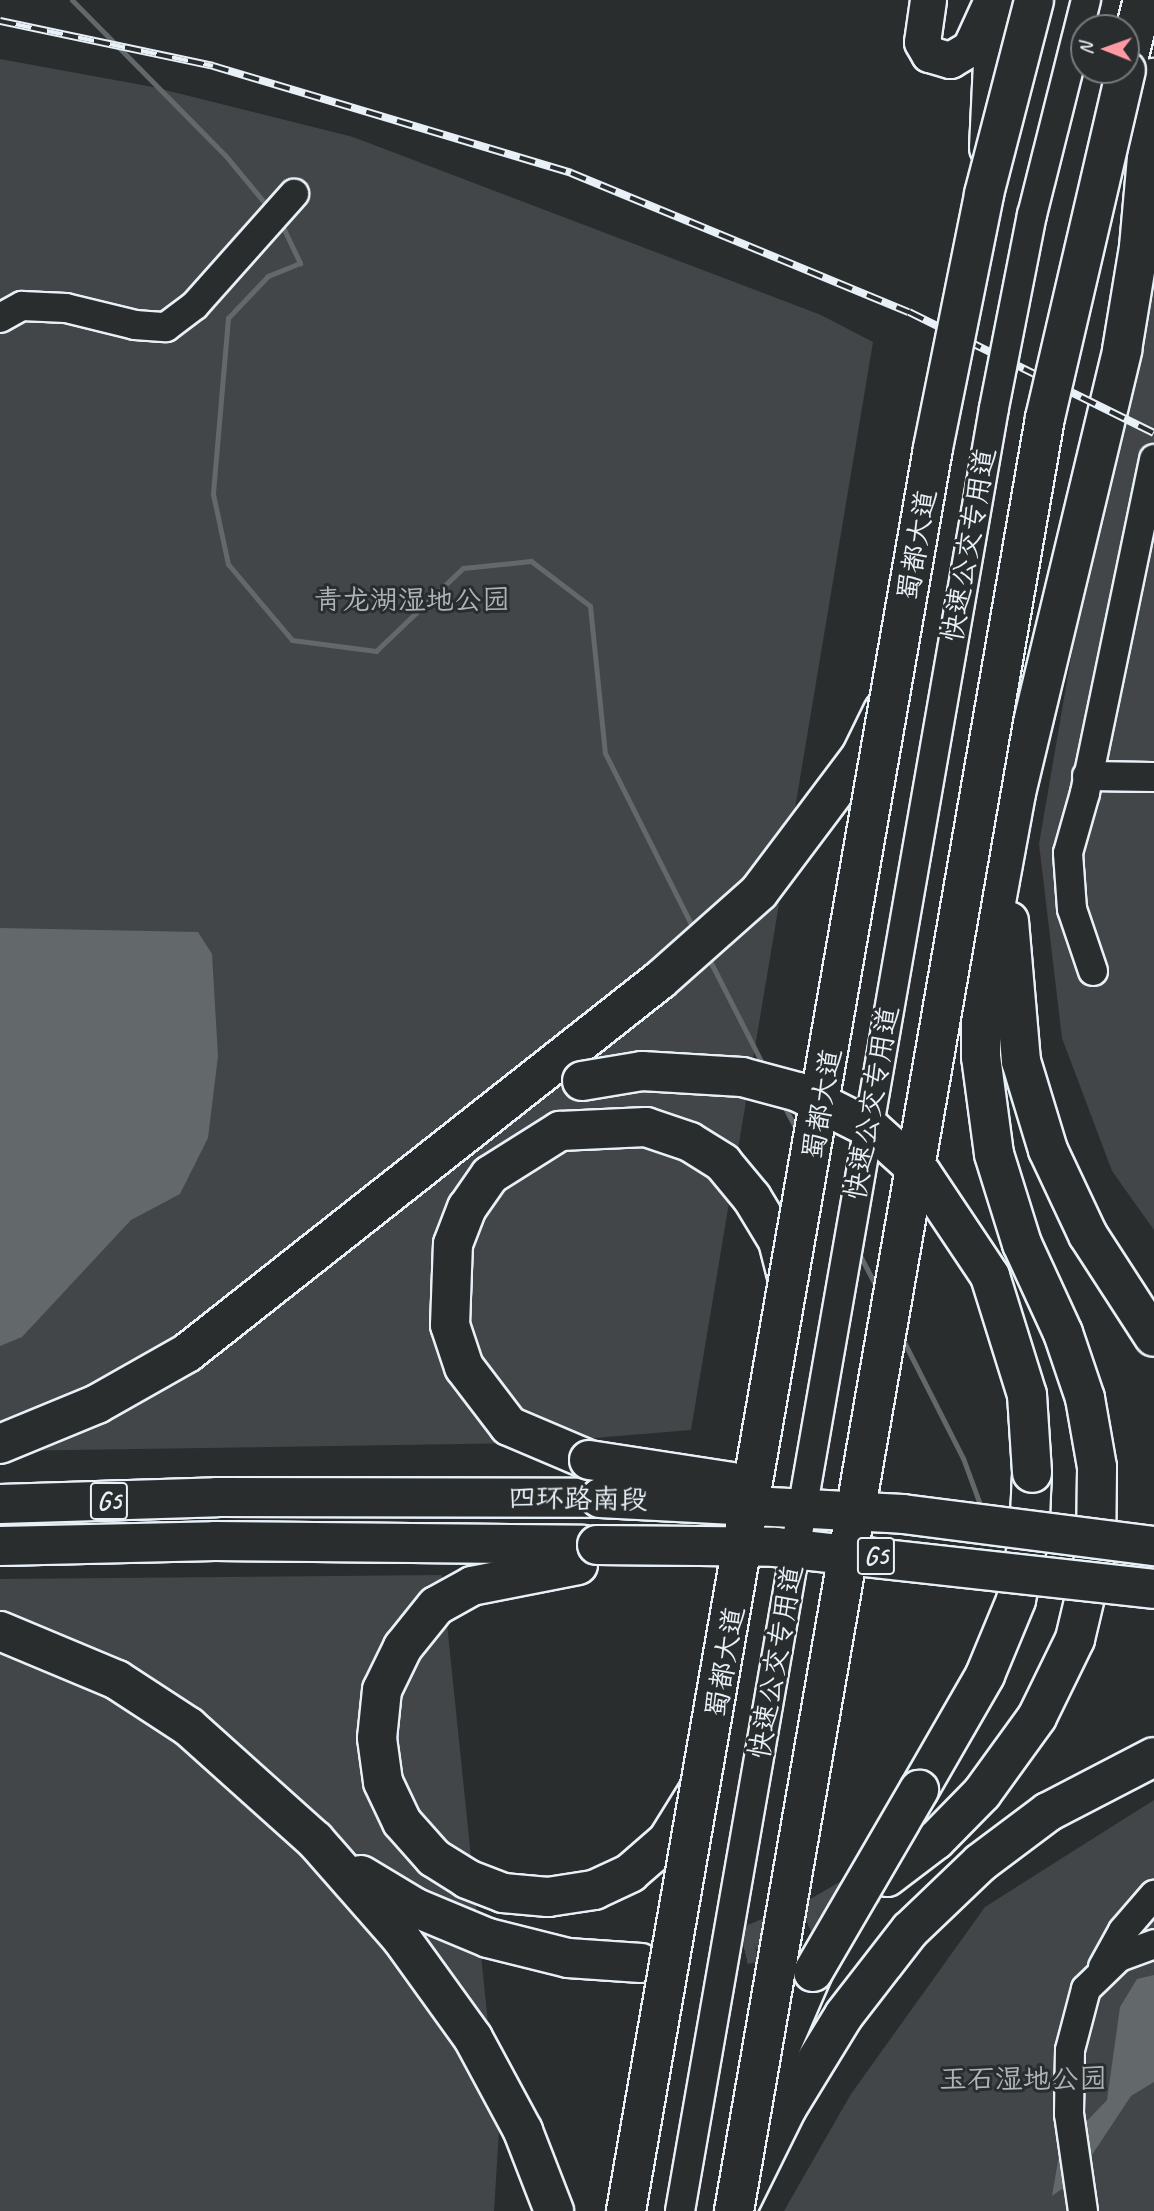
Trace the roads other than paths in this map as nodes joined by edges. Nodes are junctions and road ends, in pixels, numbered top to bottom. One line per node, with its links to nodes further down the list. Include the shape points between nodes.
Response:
1 (928, 0): 2 (main road, via 922,42 929,54 950,60 970,48)
2 (994, 0): 12 (highway, via 985,233)
3 (1034, 0): 38 (highway, 蜀都大道, bridge, via 984,194 933,448)
4 (1070, 0): 40 (main road, via 1000,271)
5 (1086, 0): 41 (street, 快速公交专用道, bridge, via 1032,215 989,434)
6 (1154, 78): 15 (highway, via 1139,247 1122,350)
7 (1108, 84): 36 (main road, via 1062,270 997,612 825,1623)
8 (1123, 84): 36 (highway, bridge, via 1045,418)
9 (294, 194): 10 (street, via 195,306 166,327 135,325 66,307 22,306)
10 (0, 318)
11 (1154, 459): 13 (street)
12 (915, 646): 17 (highway, via 861,756 759,892); 18 (highway)
13 (1087, 776): 14 (street); 16 (street, via 1068,853 1072,909)
14 (1154, 778)
15 (1016, 793): 19 (highway, via 1008,957 1021,1061 1048,1150 1088,1235); 31 (highway, via 981,984 981,1057 995,1154 1018,1232 1085,1398 1097,1467 1096,1551 1075,1639 1037,1717 982,1793 936,1840)
16 (1093, 971)
17 (484, 1121): 20 (highway, via 187,1353 97,1404); 36 (highway, bridge, via 582,1081 642,1071 742,1077 798,1092 872,1129 922,1174 990,1276 1027,1395 1032,1473 1029,1537 1016,1600 985,1675 813,1972 779,2043)
18 (796, 1311): 22 (highway, bridge, via 778,1241 752,1198 723,1163 690,1142 646,1127 560,1131 520,1151 490,1175 467,1208 453,1244 450,1325 464,1367 509,1426 589,1460); 28 (highway)
19 (1154, 1337)
20 (0, 1444)
21 (0, 1504): 22 (highway, 四环路南段 / G5, bridge, via 217,1497 600,1498)
22 (903, 1514): 24 (highway, 四环路南段 / G5, bridge)
23 (0, 1546): 25 (highway, 四环路南段 / G5, via 215,1541)
24 (1154, 1546)
25 (587, 1555): 26 (highway, 四环路南段 / G5, bridge, via 775,1547); 28 (highway, via 472,1586 436,1606 403,1647 383,1690 377,1738 383,1782 402,1822 434,1858 503,1894 548,1897 594,1890 630,1873 667,1842)
26 (1154, 1589)
27 (0, 1631): 30 (highway, via 117,1681 189,1727)
28 (718, 1749): 39 (highway)
29 (1154, 1757): 36 (highway, via 1048,1812 980,1863 910,1930 844,2015 786,2108)
30 (314, 1840): 34 (highway, via 416,1908 488,1938 568,1958); 37 (highway, via 401,1938 473,2038 523,2131)
31 (887, 1877)
32 (1154, 1895): 35 (street, via 1123,1930)
33 (1154, 1944): 35 (street, via 1119,1957)
34 (640, 1963)
35 (1102, 1970): 42 (street, via 1086,1989 1069,2050 1069,2115)
36 (732, 2209)
37 (554, 2211)
38 (626, 2211)
39 (636, 2211)
40 (663, 2211)
41 (680, 2211)
42 (1083, 2211)

